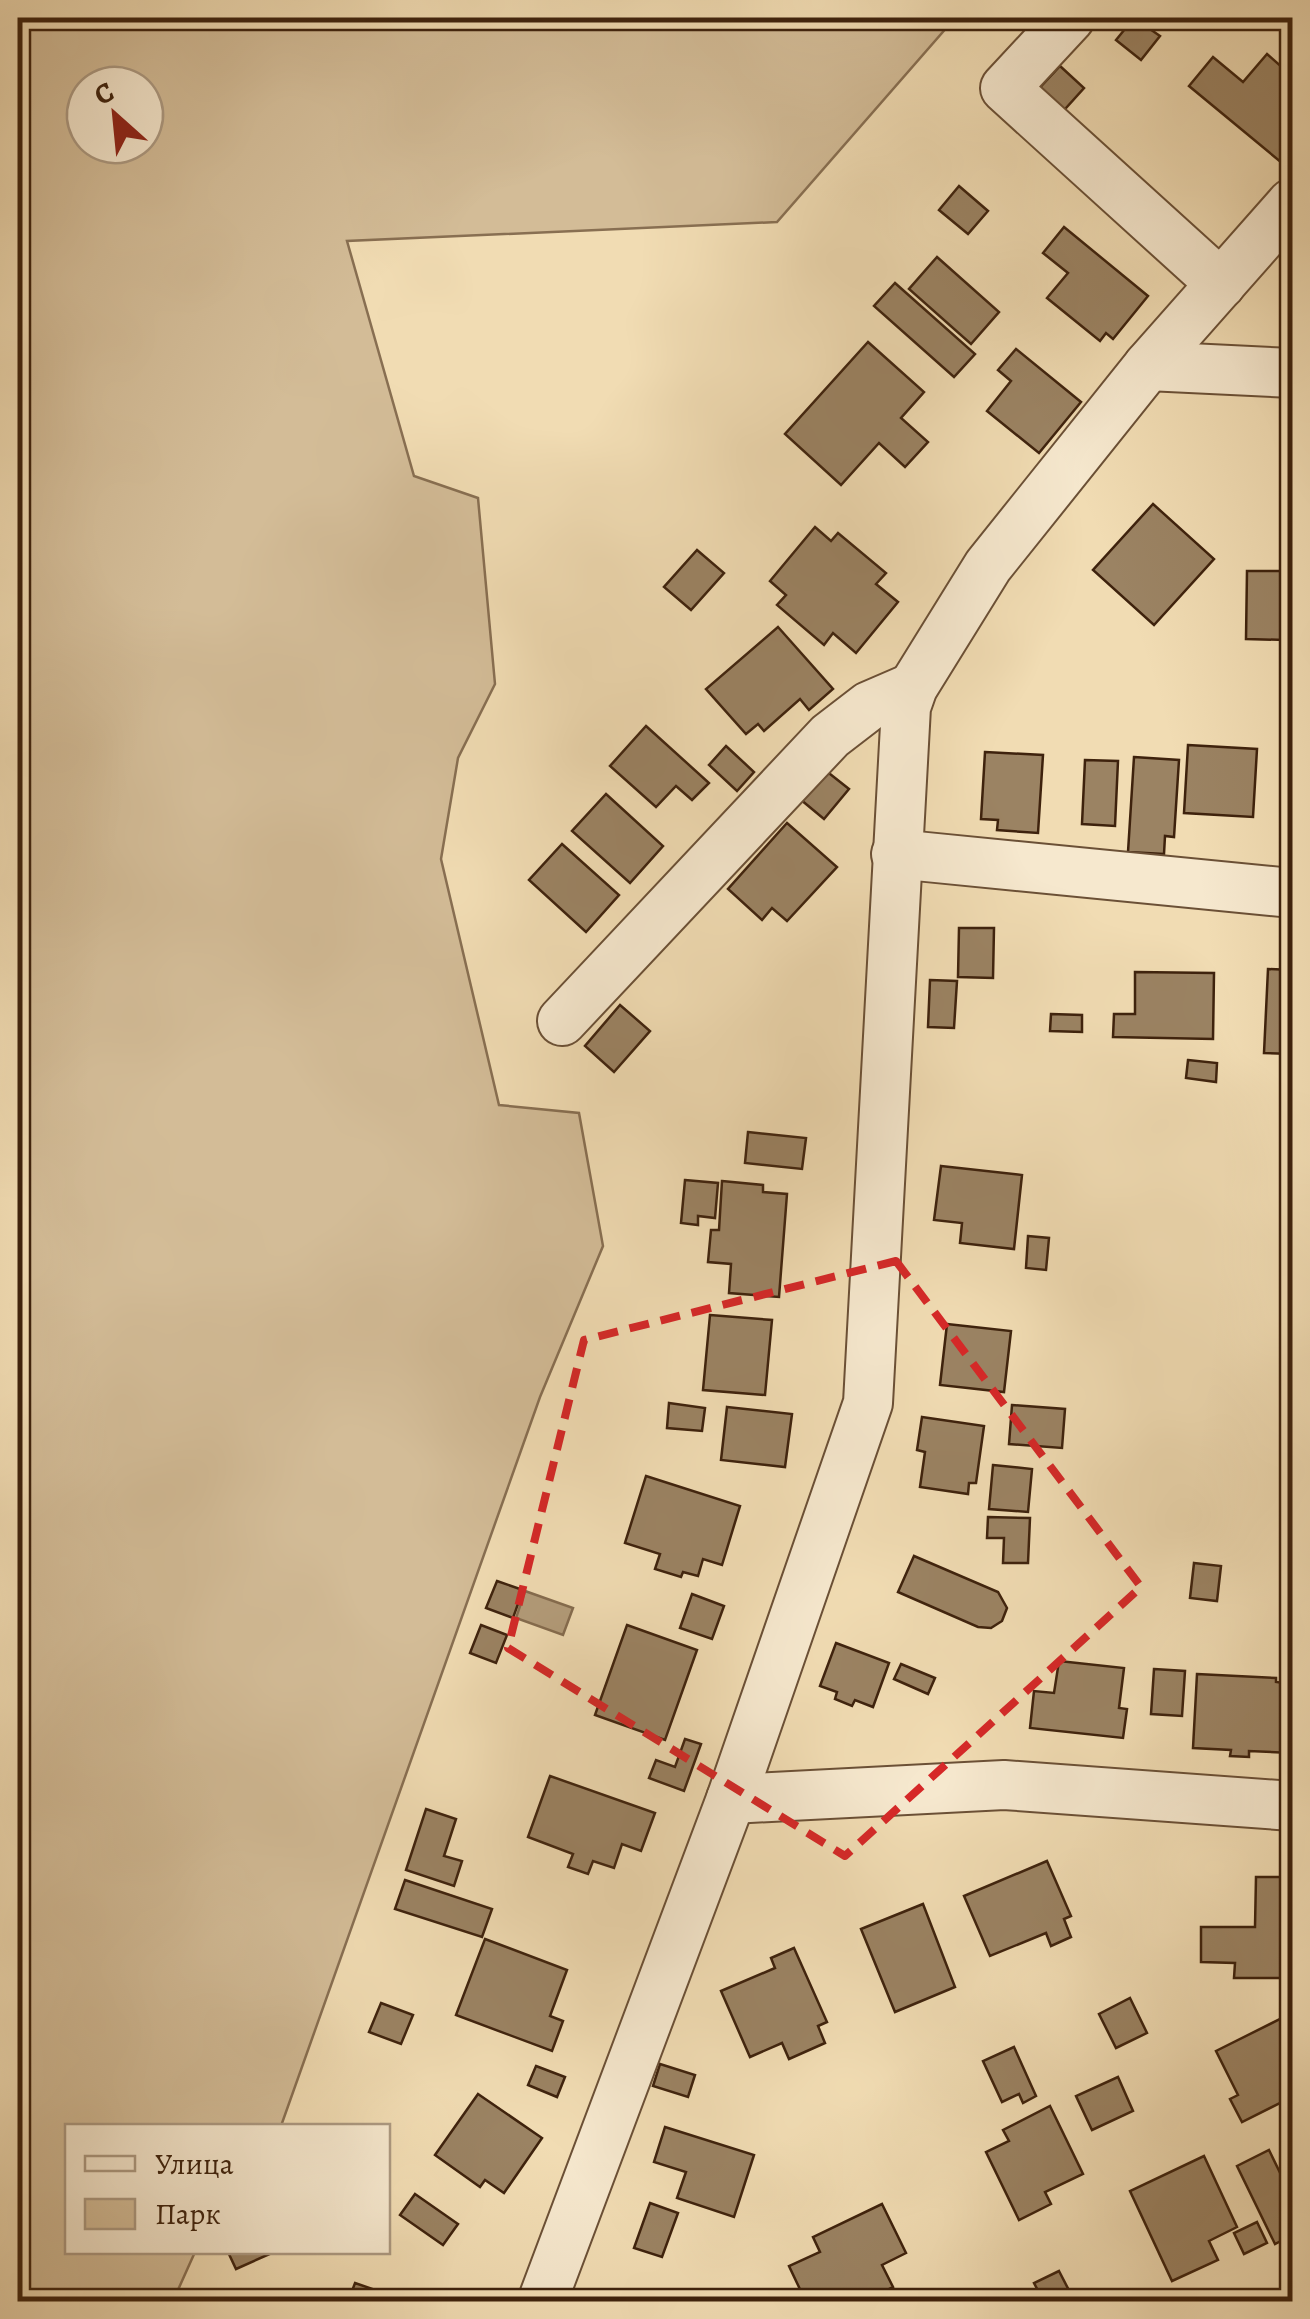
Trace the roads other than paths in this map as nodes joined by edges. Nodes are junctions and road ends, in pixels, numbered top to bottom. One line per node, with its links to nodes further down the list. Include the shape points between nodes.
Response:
1 (1070, 18): 3 (street, via 1005,88)
2 (1292, 203): 3 (street)
3 (1221, 284): 4 (street)
4 (1148, 366): 5 (street); 6 (street, via 988,566)
5 (1292, 374)
6 (913, 687): 7 (street, via 906,706); 9 (street, via 869,706 830,736)
7 (896, 854): 8 (street); 10 (street, via 868,1402)
8 (1292, 893)
9 (562, 1021)
10 (731, 1799): 11 (street, via 1004,1785); 12 (street)
11 (1292, 1806)
12 (542, 2302)

